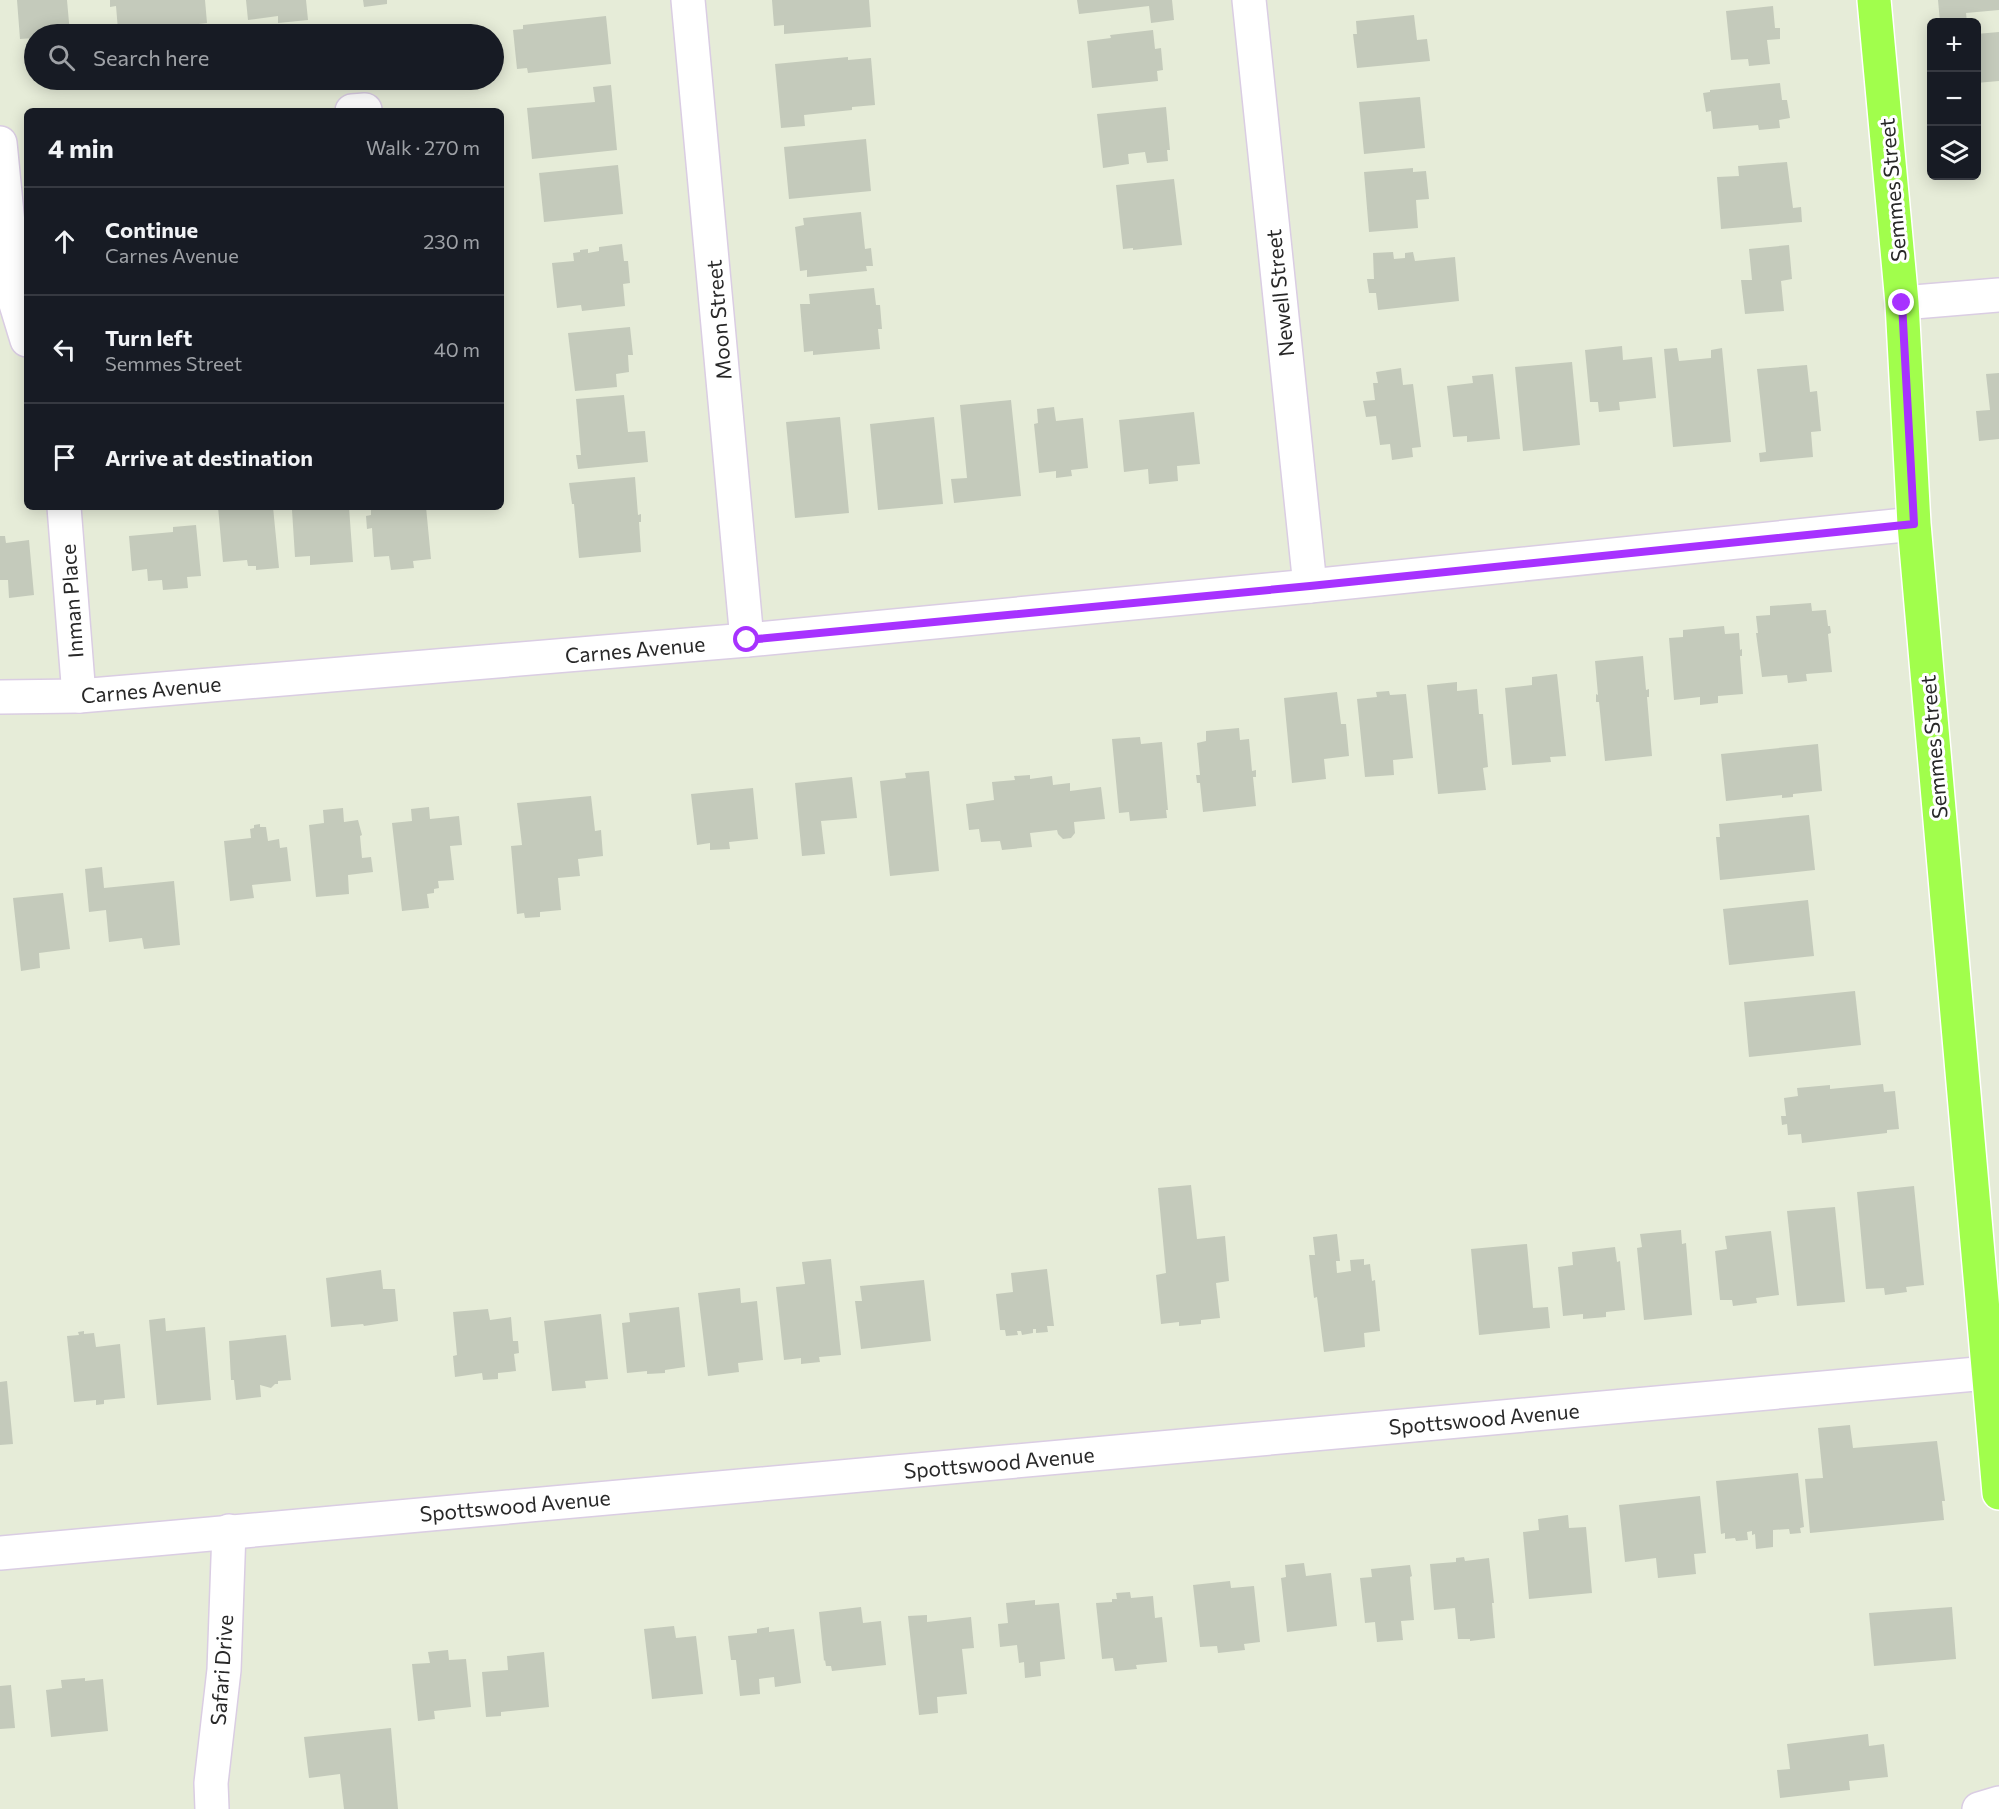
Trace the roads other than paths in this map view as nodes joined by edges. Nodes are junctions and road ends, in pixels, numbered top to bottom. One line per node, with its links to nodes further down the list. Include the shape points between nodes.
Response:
1 (688, 0): 12 (street, Moon Street)
2 (1249, 0): 11 (street, Newell Street)
3 (1874, 0): 7 (main road, Semmes Street)
4 (24, 139): 5 (street)
5 (0, 142): 8 (street, via 16,304)
6 (1999, 295): 7 (street)
7 (1902, 303): 10 (main road, Semmes Street)
8 (24, 330)
9 (64, 510): 13 (street, Inman Place)
10 (1914, 524): 11 (street, Carnes Avenue); 15 (main road, Semmes Street)
11 (1310, 586): 12 (street, Carnes Avenue)
12 (747, 640): 13 (street, Carnes Avenue)
13 (79, 696): 14 (street, Carnes Avenue)
14 (0, 698)
15 (1994, 1372): 16 (main road, Semmes Street); 17 (street, Spottswood Avenue)
16 (1999, 1493)
17 (229, 1531): 18 (street, Spottswood Avenue); 20 (street, Safari Drive, via 224,1670 211,1783)
18 (0, 1553)
19 (1999, 1803): 21 (street)
20 (212, 1809)
21 (1979, 1809)

